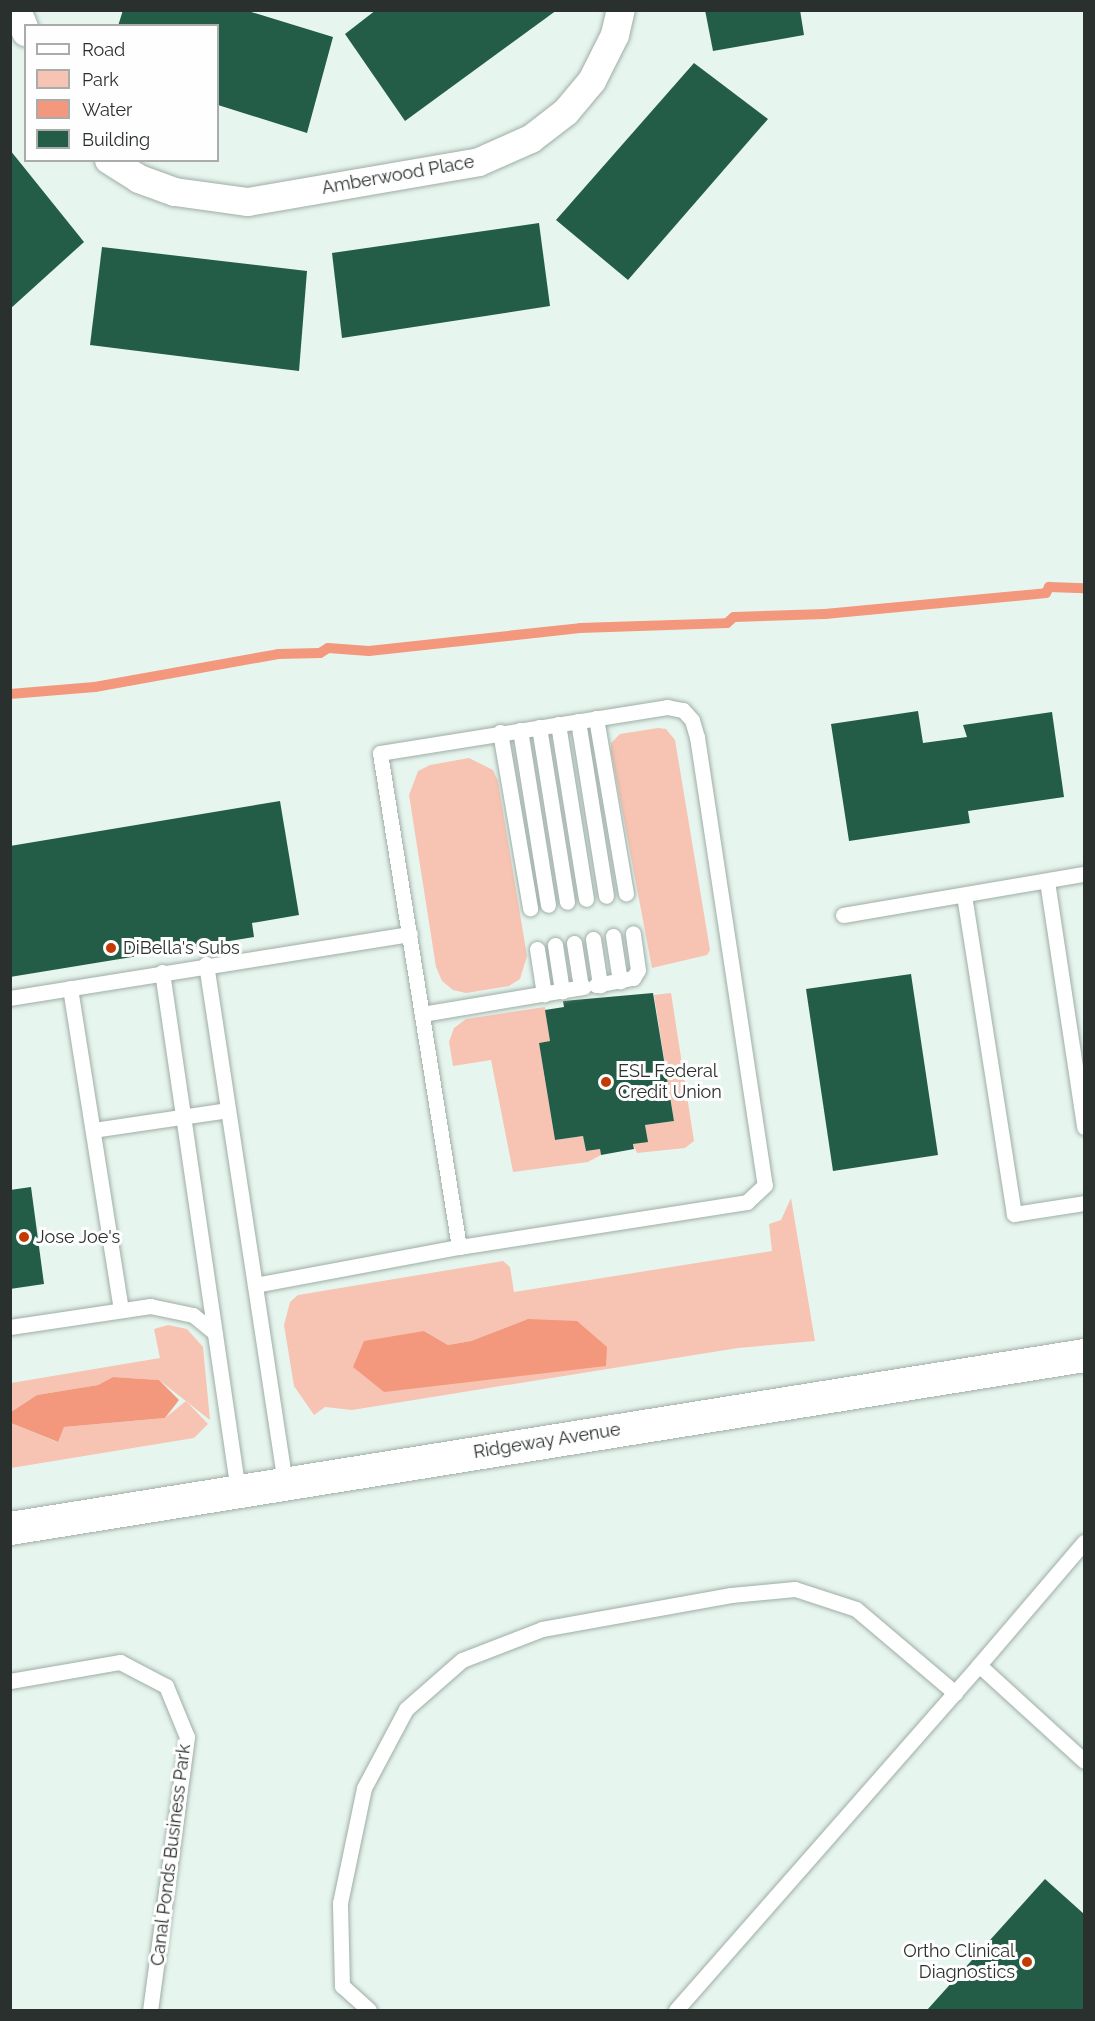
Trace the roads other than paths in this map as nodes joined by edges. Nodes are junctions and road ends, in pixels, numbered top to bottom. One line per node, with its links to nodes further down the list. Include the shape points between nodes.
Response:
1 (17, 10): 3 (street)
2 (621, 10): 4 (street, Amberwood Place, via 615,35 592,81 566,112 531,139 479,162 248,202 175,192 139,179)
3 (24, 27)
4 (112, 162)
5 (596, 718): 6 (lane); 13 (lane); 42 (lane, via 667,707 683,710 692,720 765,1185 747,1202)
6 (578, 721): 7 (lane); 15 (lane)
7 (558, 724): 8 (lane); 16 (lane)
8 (539, 727): 9 (lane); 17 (lane)
9 (520, 730): 10 (lane); 18 (lane)
10 (500, 732): 19 (lane); 22 (lane, via 380,753)
11 (1084, 874): 12 (lane)
12 (1047, 881): 14 (lane); 39 (lane)
13 (626, 893)
14 (964, 895): 20 (lane); 41 (lane, via 1014,1214)
15 (606, 896)
16 (586, 899)
17 (567, 902)
18 (548, 905)
19 (530, 908)
20 (843, 915)
21 (633, 933): 30 (lane, via 638,970 633,978)
22 (410, 934): 28 (lane); 36 (lane)
23 (613, 936): 30 (lane)
24 (593, 939): 31 (lane)
25 (574, 943): 31 (lane)
26 (555, 945): 33 (lane)
27 (537, 949): 34 (lane)
28 (206, 964): 29 (lane); 37 (lane)
29 (162, 972): 32 (lane); 38 (lane)
30 (620, 981): 31 (lane)
31 (590, 986): 33 (lane)
32 (70, 988): 35 (lane); 40 (lane)
33 (562, 991): 34 (lane)
34 (544, 994): 36 (lane)
35 (10, 998)
36 (422, 1014): 42 (lane)
37 (228, 1110): 38 (lane); 43 (lane)
38 (183, 1117): 40 (lane); 46 (lane)
39 (1084, 1121)
40 (93, 1130): 44 (lane)
41 (1084, 1203)
42 (459, 1247): 43 (lane)
43 (255, 1284): 48 (lane)
44 (121, 1310): 45 (lane); 46 (lane, via 150,1306 171,1309 193,1315)
45 (10, 1327)
46 (215, 1333): 49 (lane)
47 (1084, 1355): 48 (main road, Ridgeway Avenue)
48 (285, 1483): 49 (main road, Ridgeway Avenue)
49 (238, 1491): 50 (main road, Ridgeway Avenue)
50 (10, 1528)
51 (1084, 1542): 52 (lane)
52 (979, 1665): 54 (lane); 55 (lane)
53 (10, 1681): 56 (lane, Canal Ponds Business Park, via 120,1662 166,1686 187,1737)
54 (955, 1693): 57 (lane, via 856,1609 795,1589 731,1595 542,1629 462,1659 406,1709 364,1788 340,1902 342,1986); 58 (lane)
55 (1084, 1761)
56 (150, 2010)
57 (369, 2010)
58 (676, 2010)

